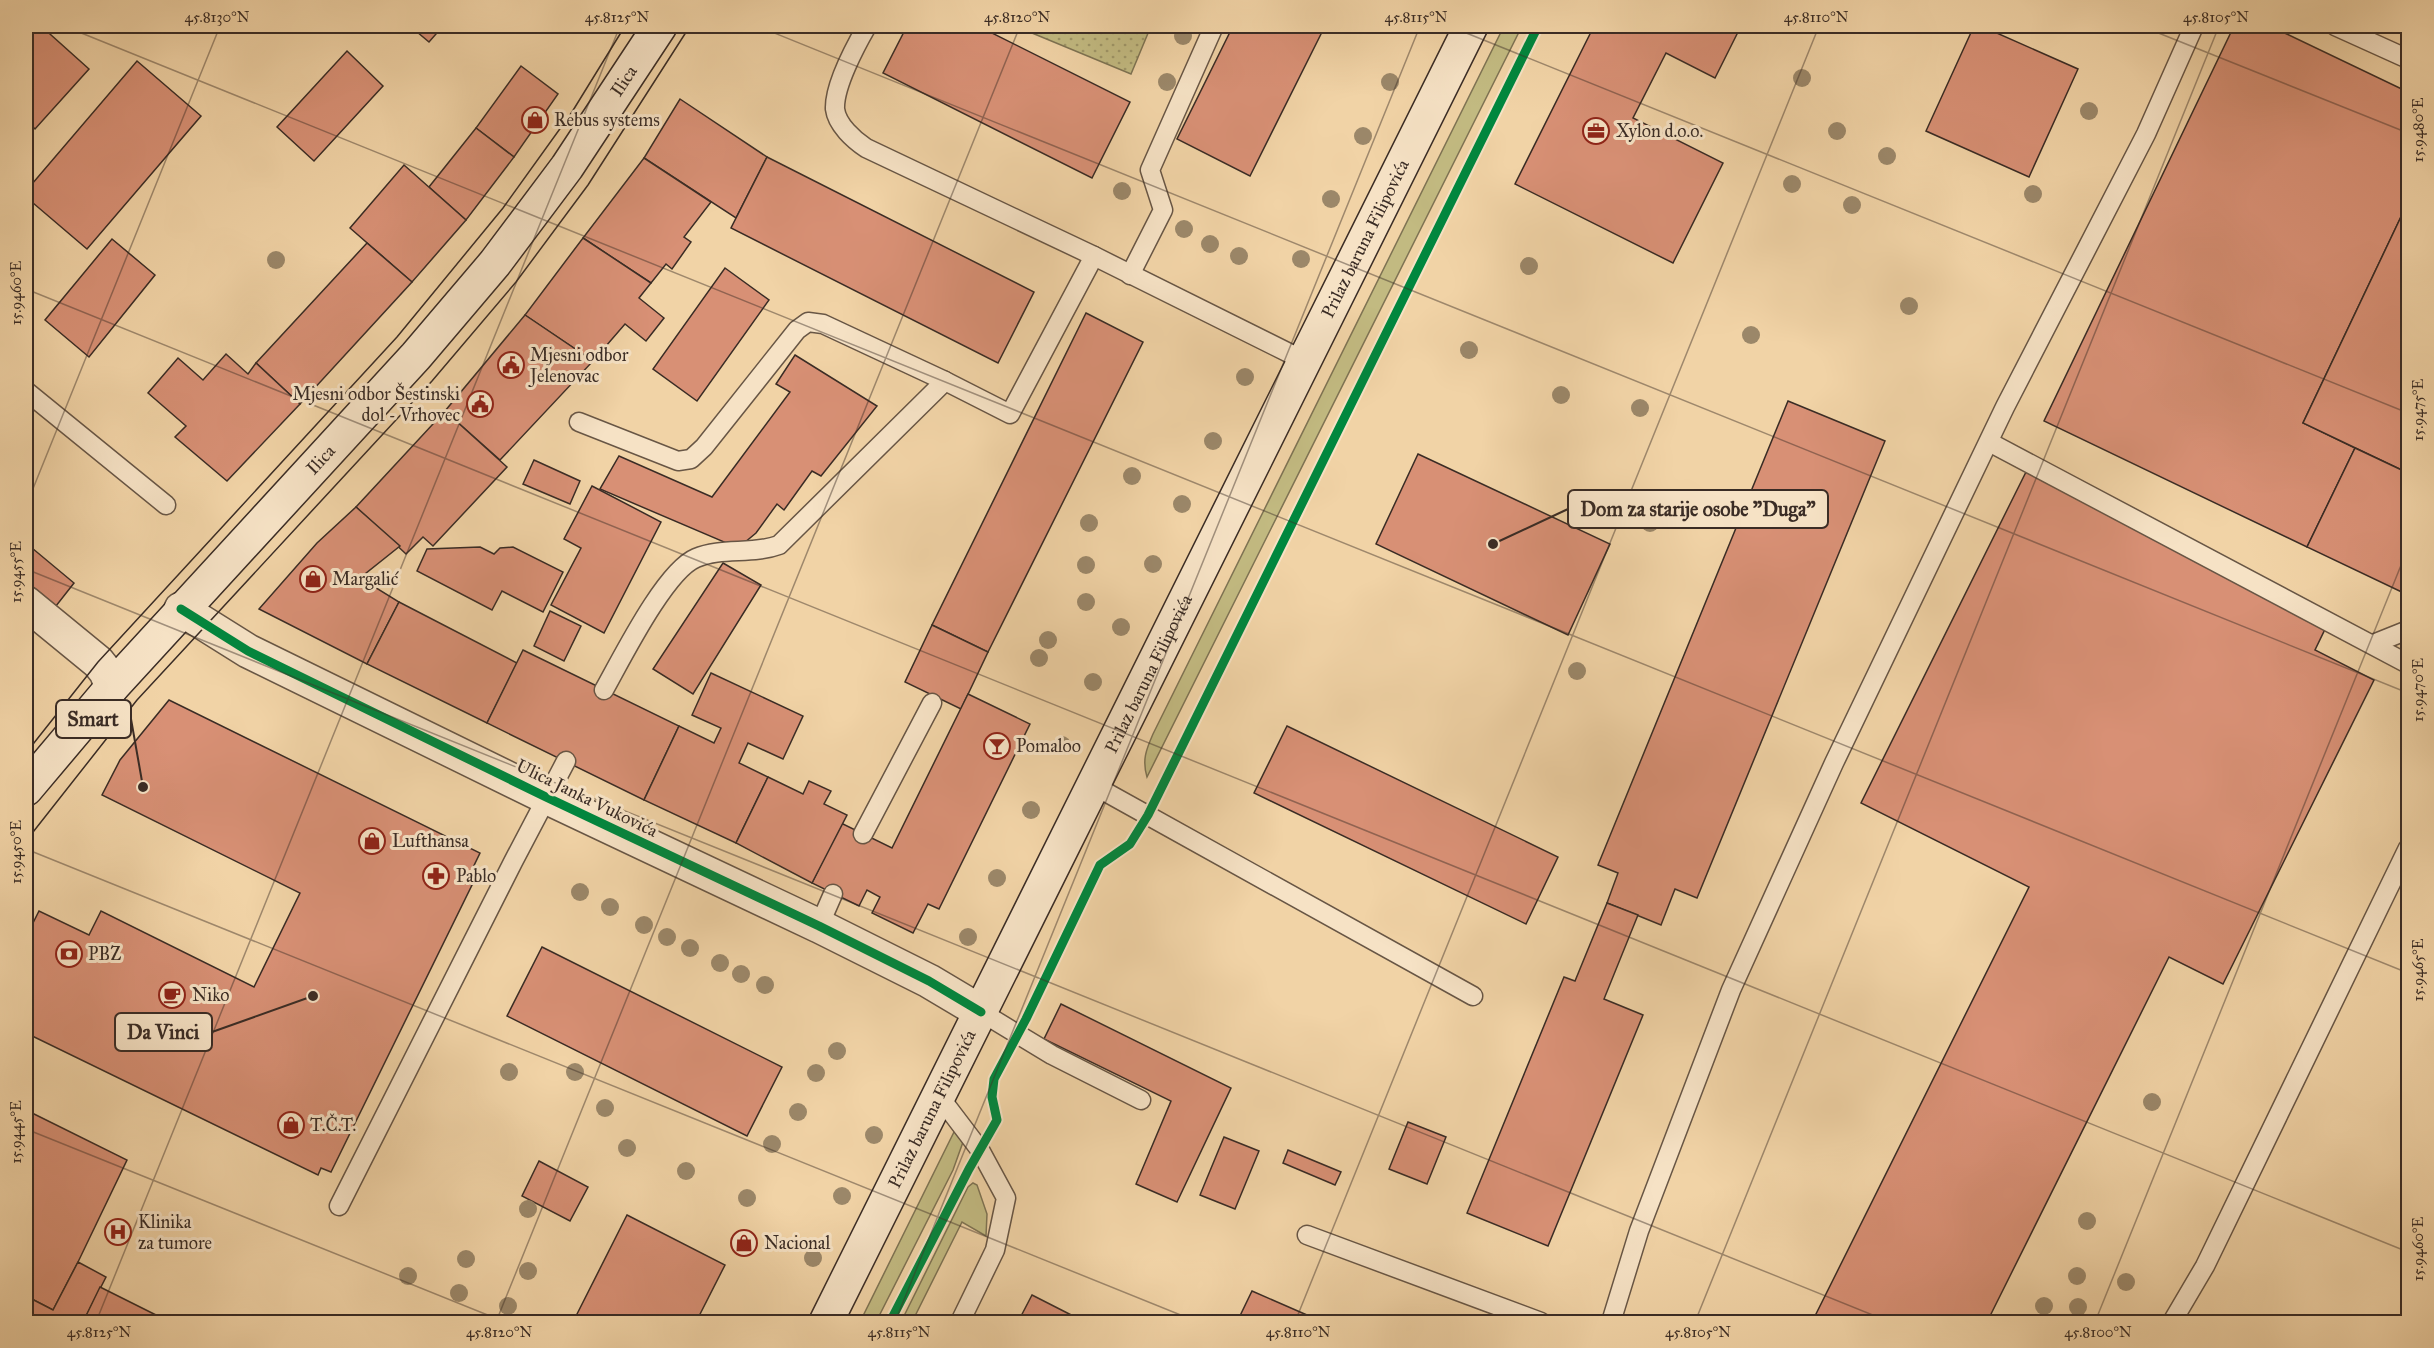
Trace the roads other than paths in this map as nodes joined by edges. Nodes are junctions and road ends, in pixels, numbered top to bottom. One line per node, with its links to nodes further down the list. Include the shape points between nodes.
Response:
1 (867, 26): 8 (lane, via 841,82 835,109 848,135 866,148)
2 (1214, 26): 9 (lane, via 1150,170 1163,210)
3 (1471, 26): 10 (main road, Prilaz baruna Filipovića)
4 (2194, 26): 14 (lane, via 2146,134)
5 (2335, 26): 7 (lane)
6 (650, 29): 17 (main road, Ilica, via 567,167 495,263 416,356)
7 (2409, 59)
8 (1094, 256): 9 (lane); 11 (lane, via 1010,414)
9 (1130, 275): 10 (lane)
10 (1305, 361): 25 (main road, Prilaz baruna Filipovića)
11 (945, 381): 13 (lane, via 823,324 808,322 797,330 705,447 691,459 678,461); 22 (lane, via 779,544 695,558 671,580 649,611)
12 (26, 391): 15 (lane)
13 (579, 422)
14 (1989, 442): 19 (lane); 41 (lane, via 1834,763 1731,990 1639,1231)
15 (166, 505)
16 (26, 603): 21 (main road, via 99,662)
17 (181, 609): 21 (main road, Ilica); 27 (main road, Ulica Janka Vukovića, via 248,651)
18 (2409, 630): 19 (lane)
19 (2373, 644): 20 (lane)
20 (2409, 664)
21 (112, 687): 26 (main road, Ilica)
22 (604, 690)
23 (932, 703): 28 (lane)
24 (566, 761): 27 (lane)
25 (1093, 785): 32 (lane); 33 (main road, Prilaz baruna Filipovića)
26 (26, 789)
27 (546, 797): 31 (main road, Ulica Janka Vukovića); 36 (lane)
28 (863, 834)
29 (2409, 848): 42 (lane, via 2205,1266)
30 (833, 894): 31 (lane)
31 (819, 926): 33 (main road, Ulica Janka Vukovića)
32 (1473, 996)
33 (981, 1012): 34 (main road, Prilaz baruna Filipovića); 35 (lane, via 1052,1055)
34 (939, 1096): 38 (main road, Prilaz baruna Filipovića); 39 (lane, via 980,1150 1006,1198 995,1250)
35 (1141, 1100)
36 (339, 1206)
37 (1307, 1235): 40 (lane)
38 (826, 1323)
39 (960, 1323)
40 (1541, 1323)
41 (1611, 1323)
42 (2172, 1323)

